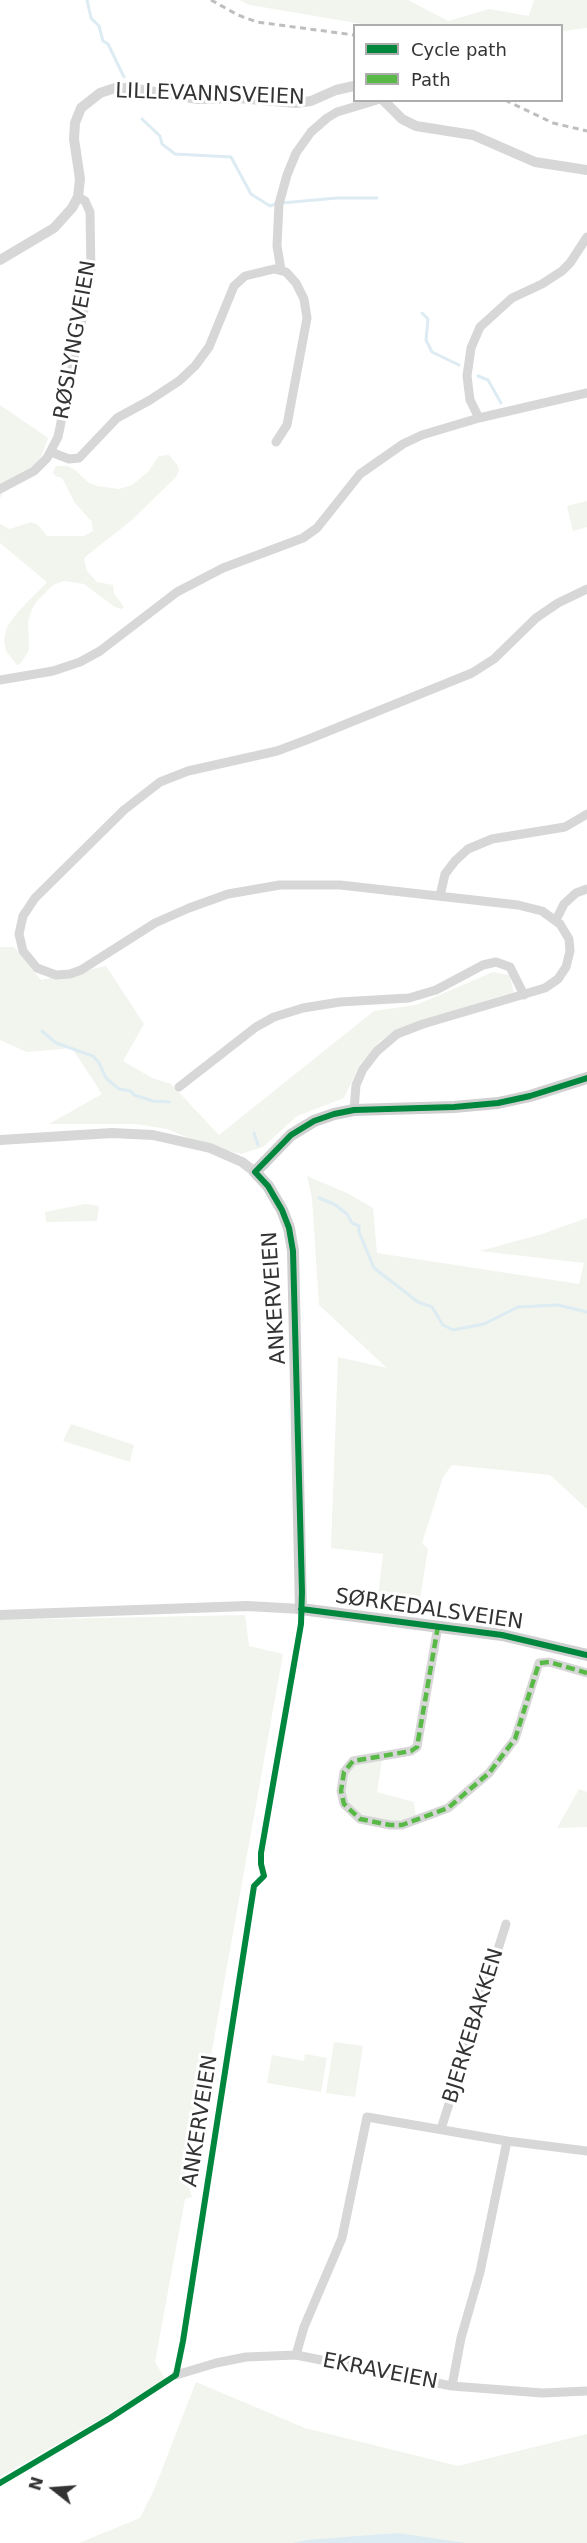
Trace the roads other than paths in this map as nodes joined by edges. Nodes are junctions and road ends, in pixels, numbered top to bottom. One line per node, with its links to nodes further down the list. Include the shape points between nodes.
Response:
1 (353, 86): 5 (street, LILLEVANNSVEIEN, via 296,103 198,99 131,88 107,90 87,102 76,117)
2 (370, 102): 8 (street, via 337,112 301,144 279,204 277,246)
3 (385, 102): 4 (street, via 402,119 416,126 473,135 535,162)
4 (587, 170)
5 (78, 197): 7 (street, via 61,222); 12 (street, RØSLYNGVEIEN, via 90,212 91,275 61,425)
6 (587, 237): 10 (street, via 562,271 512,298 480,327 466,376 470,400)
7 (0, 260)
8 (281, 270): 11 (street, via 300,290 307,318 287,425); 12 (street, via 240,279 231,291 209,347 179,381 117,417 80,458 69,459)
9 (587, 393): 10 (street)
10 (479, 418): 15 (street, via 403,444 360,474 310,534 223,568 177,592 92,656 53,671)
11 (276, 442)
12 (51, 452): 13 (street, via 34,471)
13 (0, 489)
14 (587, 589): 18 (street, via 536,618 494,659 472,672 309,740 188,771 149,789 35,898 23,916 20,940 26,957 36,968 50,974 70,974 170,916 242,891 311,884)
15 (0, 680)
16 (587, 814): 18 (street, via 565,827 492,839 468,849 445,874)
17 (587, 889): 19 (street, via 564,904)
18 (440, 896): 19 (street, via 528,907)
19 (556, 920): 20 (street, via 567,933 570,945 567,967 552,984)
20 (524, 995): 22 (street, via 510,967 496,962 409,998 303,1008 256,1027); 23 (street, via 412,1027 391,1038 363,1069 354,1094)
21 (587, 1078): 23 (main road, via 498,1103)
22 (179, 1087)
23 (354, 1110): 25 (main road, via 302,1127)
24 (0, 1140): 25 (street, ANKERVEIEN, via 127,1133 189,1142 227,1155)
25 (255, 1172): 26 (main road, ANKERVEIEN, via 282,1210 292,1251)
26 (301, 1609): 27 (street, SØRKEDALSVEIEN, via 247,1606); 28 (main road, SØRKEDALSVEIEN)
27 (0, 1615)
28 (438, 1626): 29 (main road, SØRKEDALSVEIEN, via 516,1638); 30 (street, SØRKEDALSVEIEN, via 417,1747 353,1761 344,1772 344,1804 360,1819 402,1825 448,1808 489,1773 515,1739 539,1663 549,1662)
29 (587, 1655)
30 (587, 1673)
31 (506, 1924): 32 (street, BJERKEBAKKEN)
32 (441, 2129): 33 (street, BJERKEBAKKEN); 35 (street, BJERKEBAKKEN, via 367,2117 342,2238)
33 (507, 2141): 34 (street, BJERKEBAKKEN); 37 (street)
34 (587, 2151)
35 (296, 2355): 36 (street, EKRAVEIEN, via 246,2356); 37 (street, EKRAVEIEN)
36 (176, 2375)
37 (452, 2386): 38 (street, EKRAVEIEN, via 542,2393)
38 (587, 2391)

